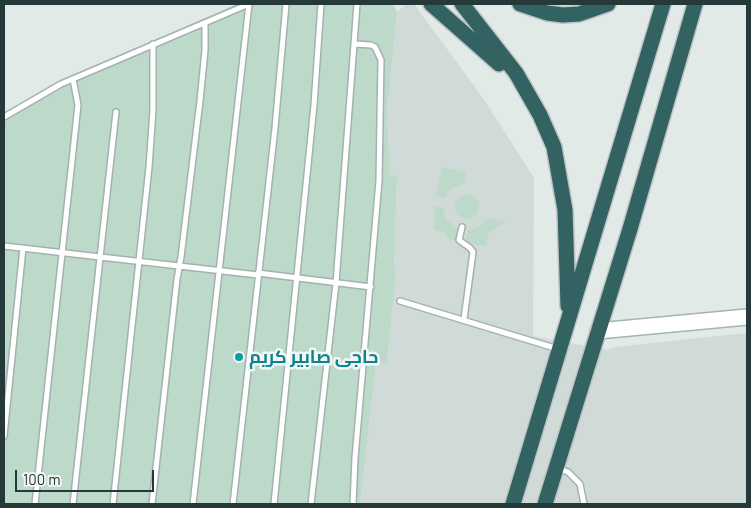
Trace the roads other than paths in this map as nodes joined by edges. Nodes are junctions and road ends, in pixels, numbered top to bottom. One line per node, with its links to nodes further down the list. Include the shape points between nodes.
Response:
1 (249, 4): 11 (lane); 25 (lane)
2 (286, 4): 26 (lane)
3 (321, 4): 27 (lane)
4 (357, 4): 13 (lane)
5 (431, 4): 15 (highway, via 486,52)
6 (462, 4): 15 (highway, via 511,68)
7 (520, 4): 8 (highway, via 563,15 579,14)
8 (608, 4)
9 (663, 4): 32 (highway)
10 (695, 4): 34 (highway)
11 (205, 23): 12 (lane); 24 (lane, via 204,63)
12 (154, 44): 14 (lane); 23 (lane, via 153,110)
13 (355, 44): 28 (lane); 29 (lane, via 375,47 381,60 379,181)
14 (73, 79): 17 (lane); 21 (lane, via 78,105)
15 (532, 102): 32 (highway, via 550,136 562,183)
16 (116, 112): 22 (lane)
17 (4, 117)
18 (462, 227): 33 (lane, via 459,240 473,252)
19 (4, 246): 20 (lane)
20 (23, 248): 21 (lane); 36 (lane)
21 (62, 252): 22 (lane); 38 (lane)
22 (101, 257): 23 (lane); 39 (lane)
23 (140, 262): 24 (lane); 40 (lane)
24 (180, 266): 25 (lane); 41 (lane)
25 (218, 271): 26 (lane); 42 (lane)
26 (258, 274): 27 (lane); 43 (lane)
27 (297, 278): 28 (lane); 44 (lane)
28 (336, 283): 29 (lane); 45 (lane)
29 (371, 287): 46 (lane)
30 (400, 301): 33 (lane)
31 (747, 317): 34 (street)
32 (569, 318): 35 (highway)
33 (464, 320): 35 (lane)
34 (598, 331): 37 (highway)
35 (559, 349): 47 (highway)
36 (4, 436)
37 (556, 468): 48 (highway); 49 (lane, via 568,472 580,484)
38 (36, 504)
39 (74, 504)
40 (113, 504)
41 (152, 504)
42 (192, 504)
43 (233, 504)
44 (274, 504)
45 (311, 504)
46 (353, 504)
47 (513, 504)
48 (545, 504)
49 (584, 504)

